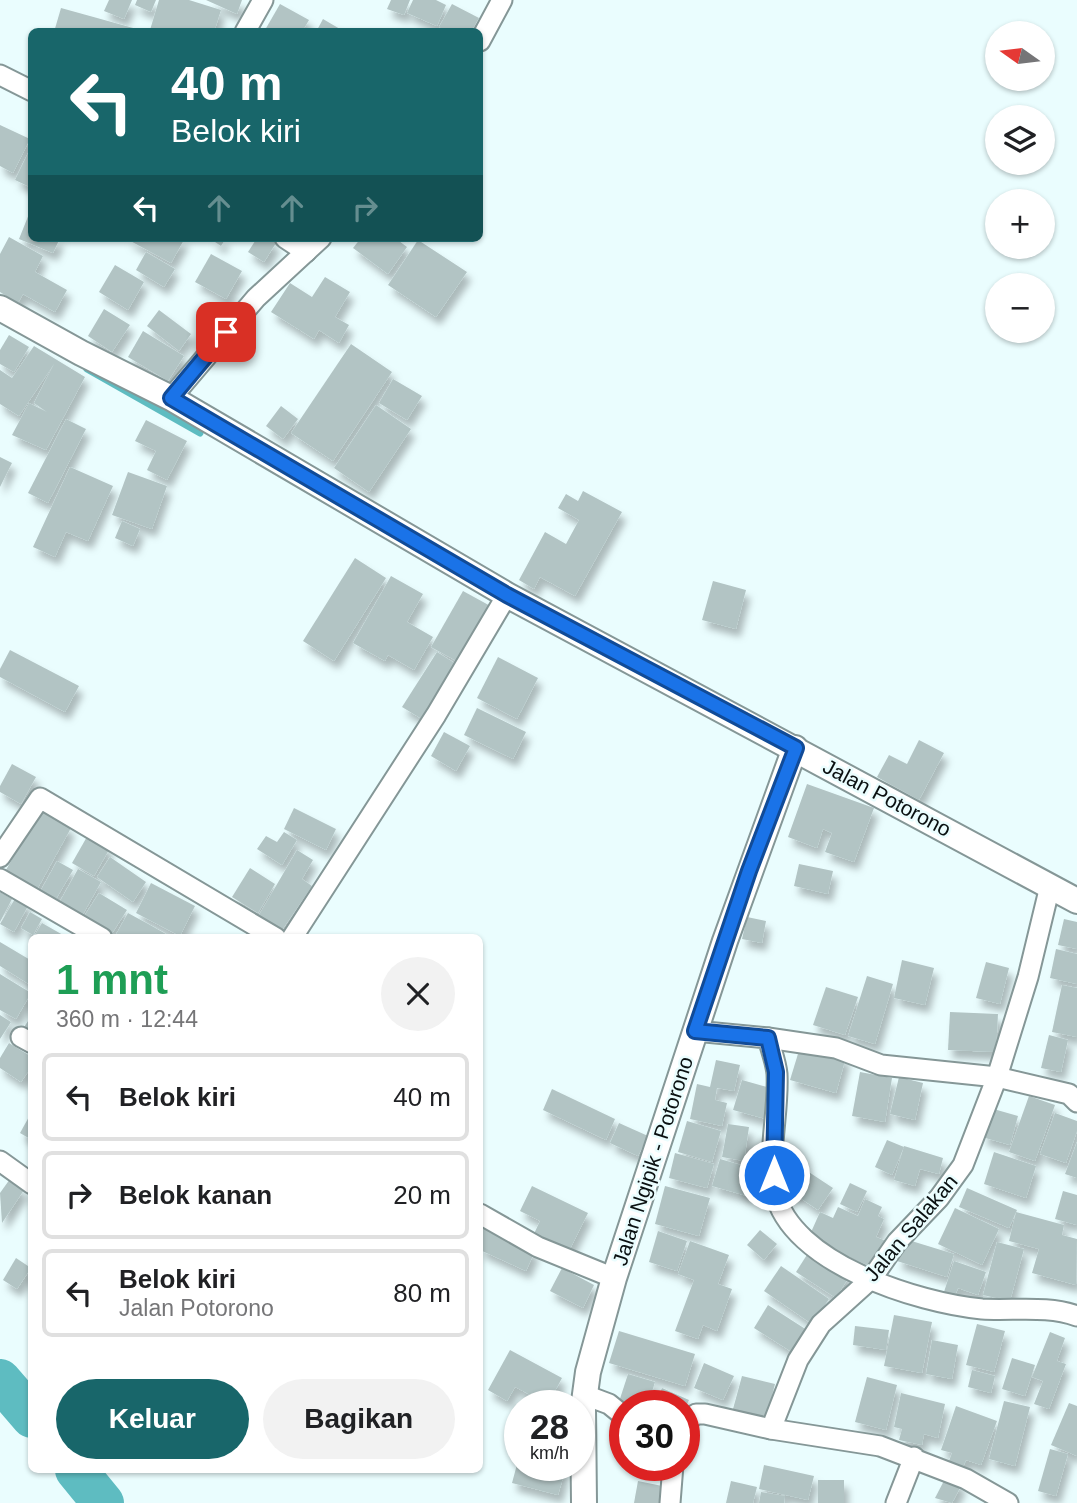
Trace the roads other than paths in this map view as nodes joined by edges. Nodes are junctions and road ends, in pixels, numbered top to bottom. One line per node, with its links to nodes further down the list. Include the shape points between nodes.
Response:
1 (263, 0): 3 (street)
2 (502, 0): 4 (street)
3 (247, 28)
4 (483, 35)
5 (0, 75): 6 (street)
6 (28, 89)
7 (291, 242): 9 (street)
8 (317, 242): 9 (street)
9 (306, 252): 11 (street, via 256,298)
10 (0, 308): 11 (street, Jalan Potorono)
11 (171, 398): 12 (street, Jalan Potorono)
12 (507, 595): 13 (street, Jalan Potorono); 20 (street, via 436,715)
13 (796, 748): 16 (street, Jalan Potorono); 21 (street, Jalan Ngipik - Potorono)
14 (0, 858): 19 (street, via 40,798)
15 (0, 879): 18 (street)
16 (1050, 886): 17 (street, Jalan Potorono); 23 (street, Jalan Salakan)
17 (1077, 901)
18 (95, 934)
19 (269, 934)
20 (295, 934)
21 (695, 1031): 22 (street); 28 (street, Jalan Ngipik - Potorono)
22 (768, 1038): 23 (street, via 836,1048 881,1065); 29 (street, via 776,1072 772,1160 781,1210 814,1249)
23 (997, 1077): 24 (street, via 1069,1094); 29 (street, Jalan Salakan, via 964,1165)
24 (1077, 1102)
25 (0, 1161): 26 (street)
26 (28, 1181)
27 (483, 1216): 28 (street, via 538,1247)
28 (614, 1278): 31 (street, Jalan Ngipik - Potorono)
29 (872, 1278): 30 (street, via 893,1288 979,1308 1062,1310); 33 (street, Jalan Salakan, via 821,1324 798,1360)
30 (1077, 1316)
31 (585, 1390)
32 (700, 1414): 33 (street)
33 (771, 1429): 34 (street, via 880,1446)
34 (914, 1457): 39 (street); 40 (street)
35 (584, 1481): 37 (street, Jalan Ngipik - Potorono)
36 (671, 1481): 38 (street)
37 (584, 1503)
38 (670, 1503)
39 (896, 1503)
40 (1008, 1503)

